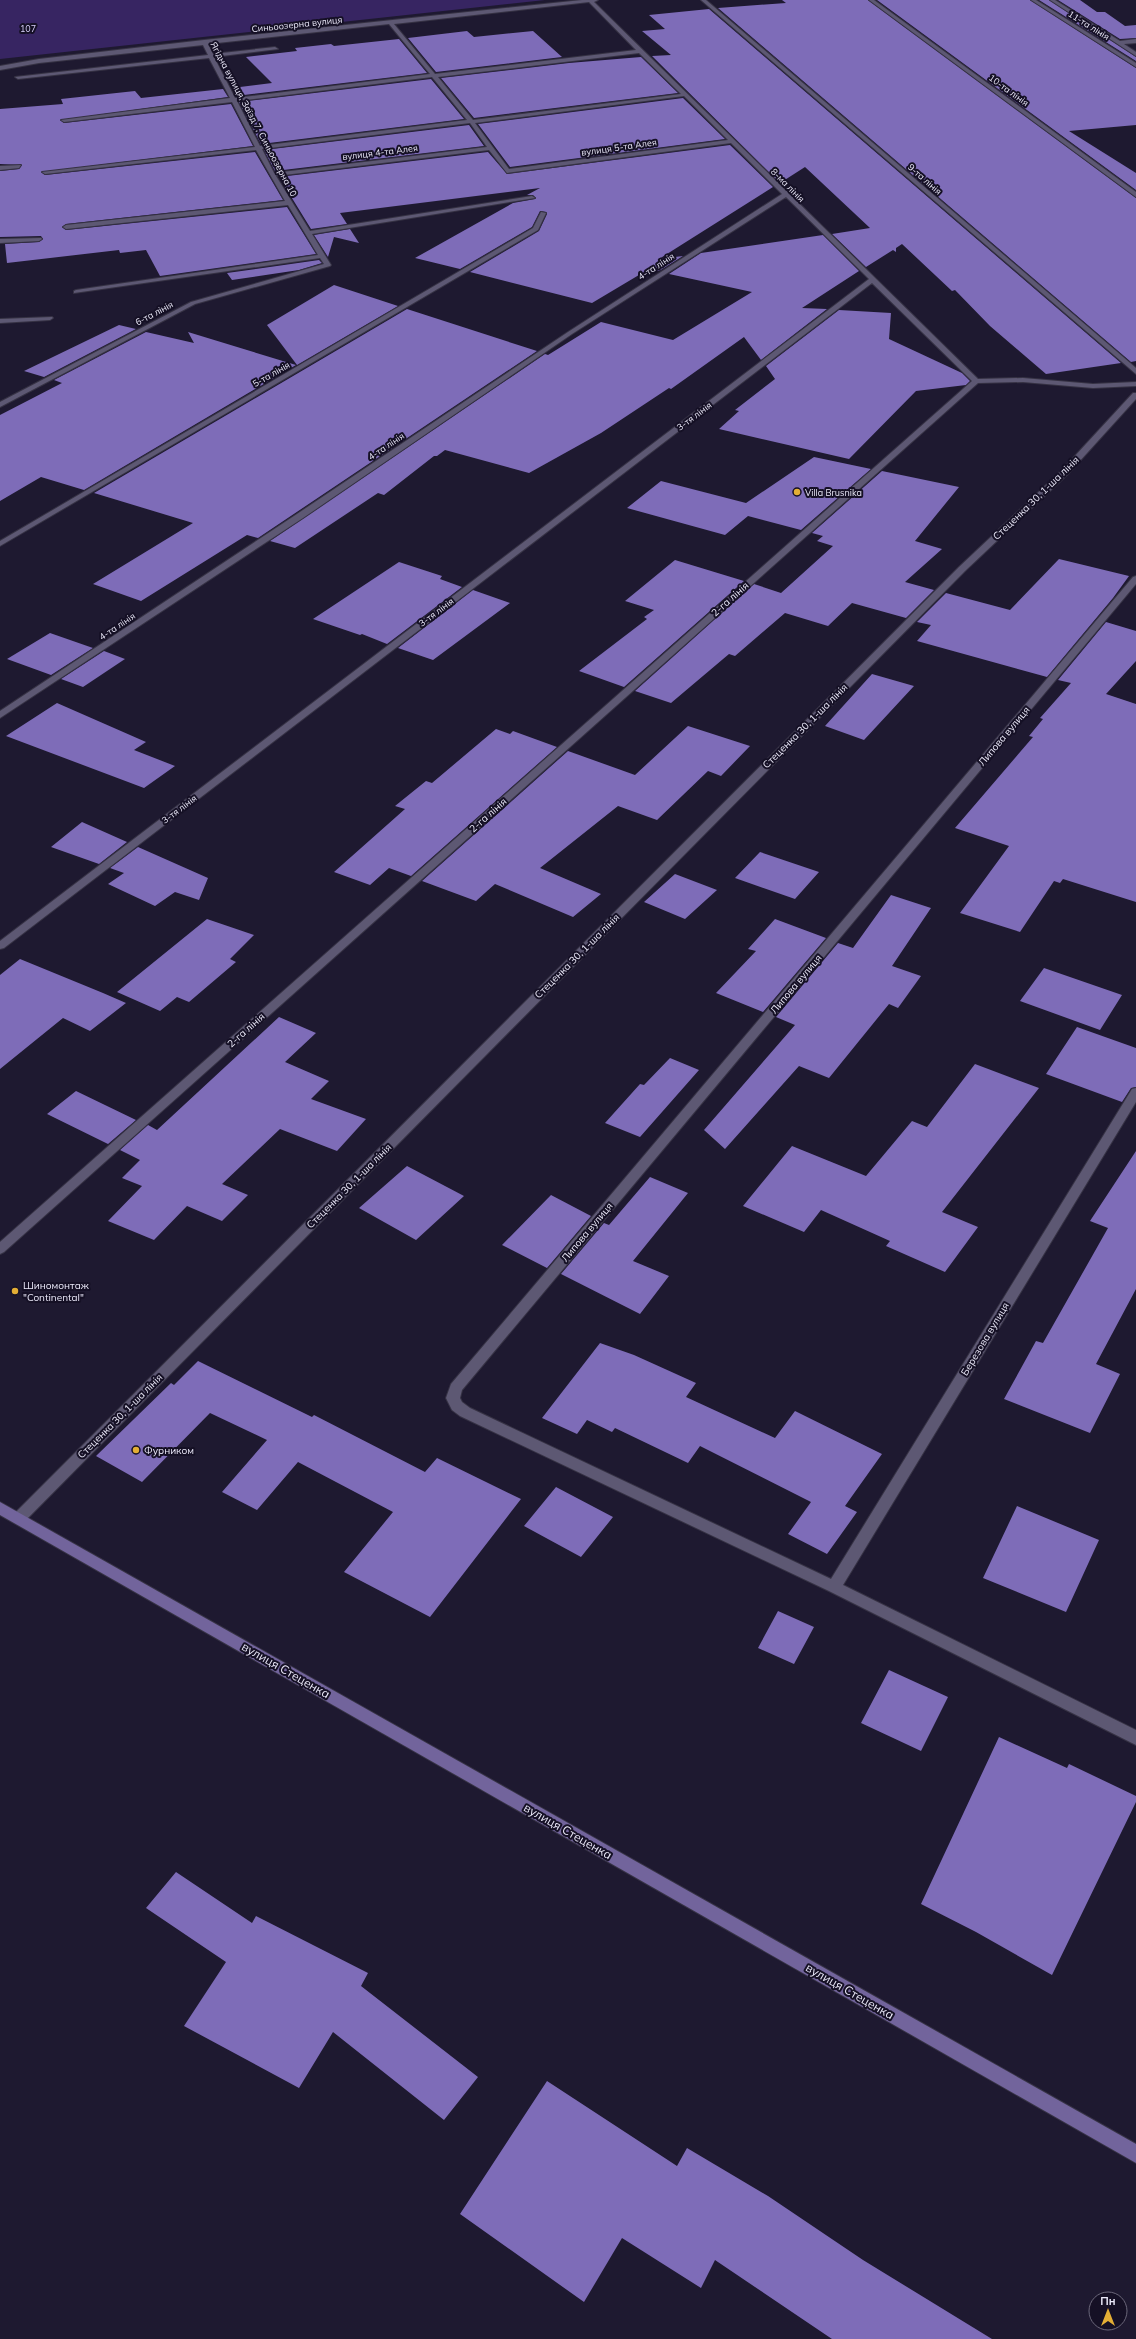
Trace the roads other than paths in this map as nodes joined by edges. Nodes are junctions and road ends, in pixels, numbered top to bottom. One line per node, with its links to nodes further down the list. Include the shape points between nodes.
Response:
1 (593, 0): 6 (street, Синьоозерна вулиця); 11 (street, 8-ма лінія)
2 (703, 0): 44 (street, 9-та лінія)
3 (871, 0): 30 (street, 10-та лінія)
4 (1033, 0): 14 (street, 11-та лінія)
5 (1052, 0): 9 (street)
6 (390, 22): 8 (street, Синьоозерна вулиця); 16 (street)
7 (1136, 41): 9 (street)
8 (204, 42): 13 (street, Ягідна вулиця, Заїзд 7, Синьоозерна 10); 15 (street, Синьоозерна вулиця, via 39,61)
9 (1118, 43): 12 (street)
10 (275, 49): 13 (street)
11 (639, 51): 16 (street); 18 (street, 8-ма лінія)
12 (1136, 54)
13 (210, 56): 17 (street); 19 (street, Ягідна вулиця, Заїзд 7, Синьоозерна 10)
14 (1136, 65)
15 (0, 68)
16 (435, 76): 19 (street); 21 (street)
17 (18, 77)
18 (683, 95): 21 (street); 22 (street, 8-ма лінія)
19 (233, 100): 20 (street); 23 (street, Ягідна вулиця, Заїзд 7, Синьоозерна 10)
20 (64, 120)
21 (471, 121): 23 (street); 24 (street)
22 (733, 141): 24 (street, вулиця 5-та Алея, via 507,171); 29 (street, 8-ма лінія)
23 (259, 148): 27 (street); 28 (street, Ягідна вулиця, Заїзд 7, Синьоозерна 10)
24 (491, 148): 28 (street, вулиця 4-та Алея)
25 (19, 166): 26 (street)
26 (0, 168)
27 (45, 172)
28 (272, 175): 32 (street, Ягідна вулиця, Заїзд 7, Синьоозерна 10)
29 (785, 195): 40 (street, 8-ма лінія); 51 (street, 4-та лінія, via 570,333)
30 (1136, 195)
31 (532, 198): 35 (street)
32 (288, 203): 34 (street); 35 (street, Ягідна вулиця, Заїзд 7, Синьоозерна 10)
33 (544, 213): 49 (street, 5-та лінія, via 536,229)
34 (66, 227)
35 (308, 233): 38 (street, Ягідна вулиця, Заїзд 7, Синьоозерна 10)
36 (39, 239): 37 (street)
37 (0, 242)
38 (322, 256): 39 (street, Ягідна вулиця, Заїзд 7, Синьоозерна 10); 41 (street)
39 (328, 265): 48 (street, 6-та лінія, via 193,303)
40 (873, 279): 45 (street, 8-ма лінія); 52 (street, 3-тя лінія)
41 (76, 292)
42 (50, 318): 43 (street)
43 (0, 322)
44 (1136, 372)
45 (976, 380): 46 (street, via 1023,380 1093,386); 54 (street, 2-га лінія)
46 (1136, 384)
47 (1136, 395): 56 (street, Стеценка 30, 1-ша лінія, via 1065,472 962,569)
48 (0, 405)
49 (0, 544)
50 (1136, 579): 57 (street, Липова вулиця, via 456,1388 453,1398 457,1406 465,1412)
51 (0, 715)
52 (0, 946)
53 (1136, 1092): 57 (street, Березова вулиця)
54 (0, 1249)
55 (0, 1508): 56 (main road, вулиця Стеценка)
56 (18, 1518): 59 (main road, вулиця Стеценка)
57 (834, 1587): 58 (street)
58 (1136, 1738)
59 (1136, 2154)

